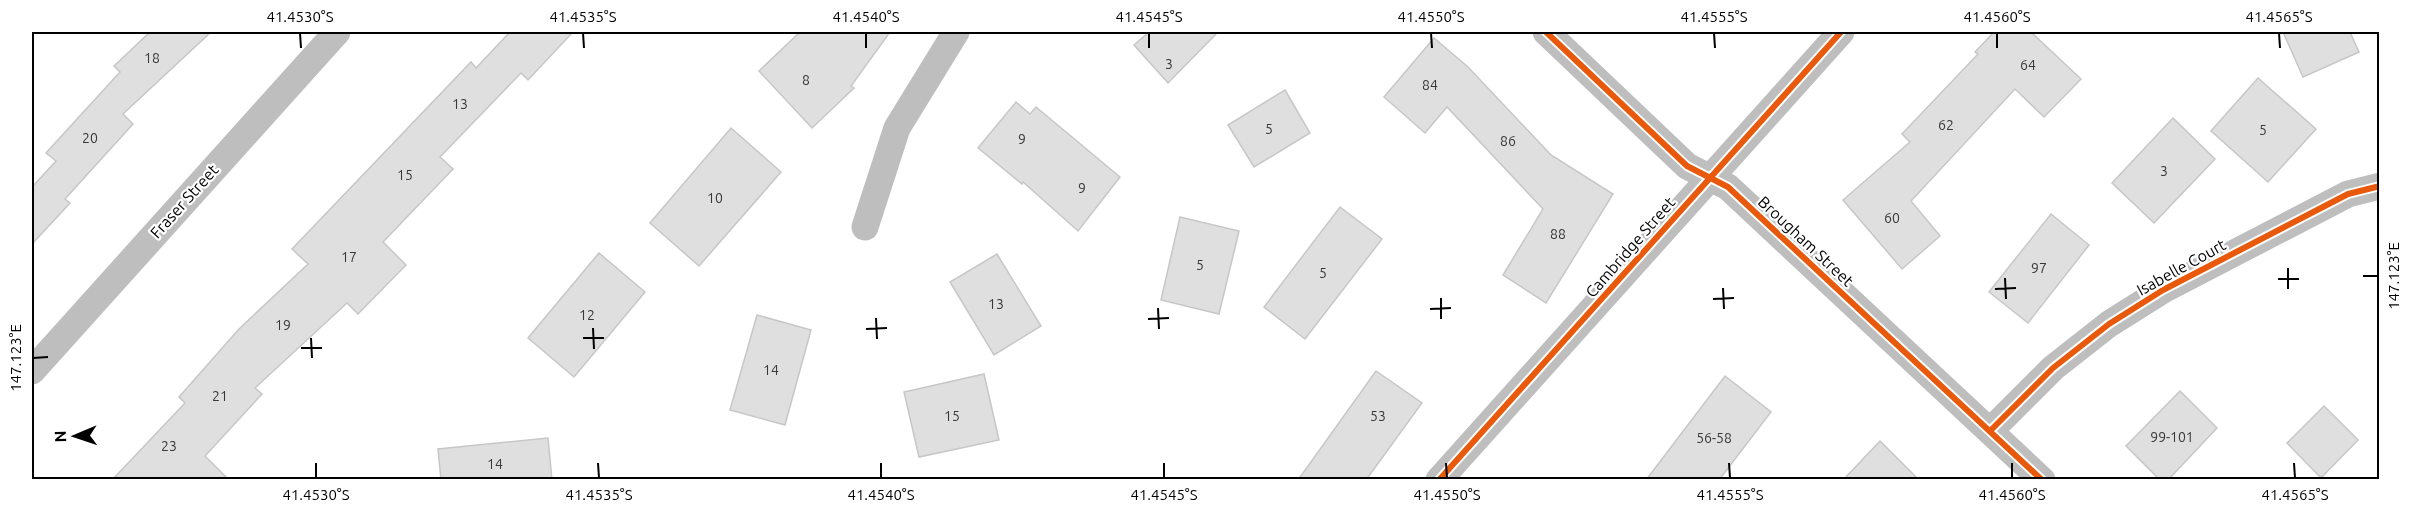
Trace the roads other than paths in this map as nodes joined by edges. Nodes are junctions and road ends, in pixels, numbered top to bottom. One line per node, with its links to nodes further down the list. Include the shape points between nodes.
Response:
1 (337, 32): 8 (street, Fraser Street)
2 (956, 32): 7 (street, via 897,128)
3 (1546, 32): 5 (street, Brougham Street, via 1687,166)
4 (1841, 32): 5 (street, Cambridge Street)
5 (1708, 177): 9 (street, Brougham Street, via 1728,188); 10 (street, Cambridge Street)
6 (2379, 186): 9 (street, Isabelle Court, via 2348,194 2163,290 2109,324 2053,368)
7 (865, 226)
8 (32, 371)
9 (1990, 431): 11 (street, Brougham Street)
10 (1439, 480)
11 (2042, 480)

